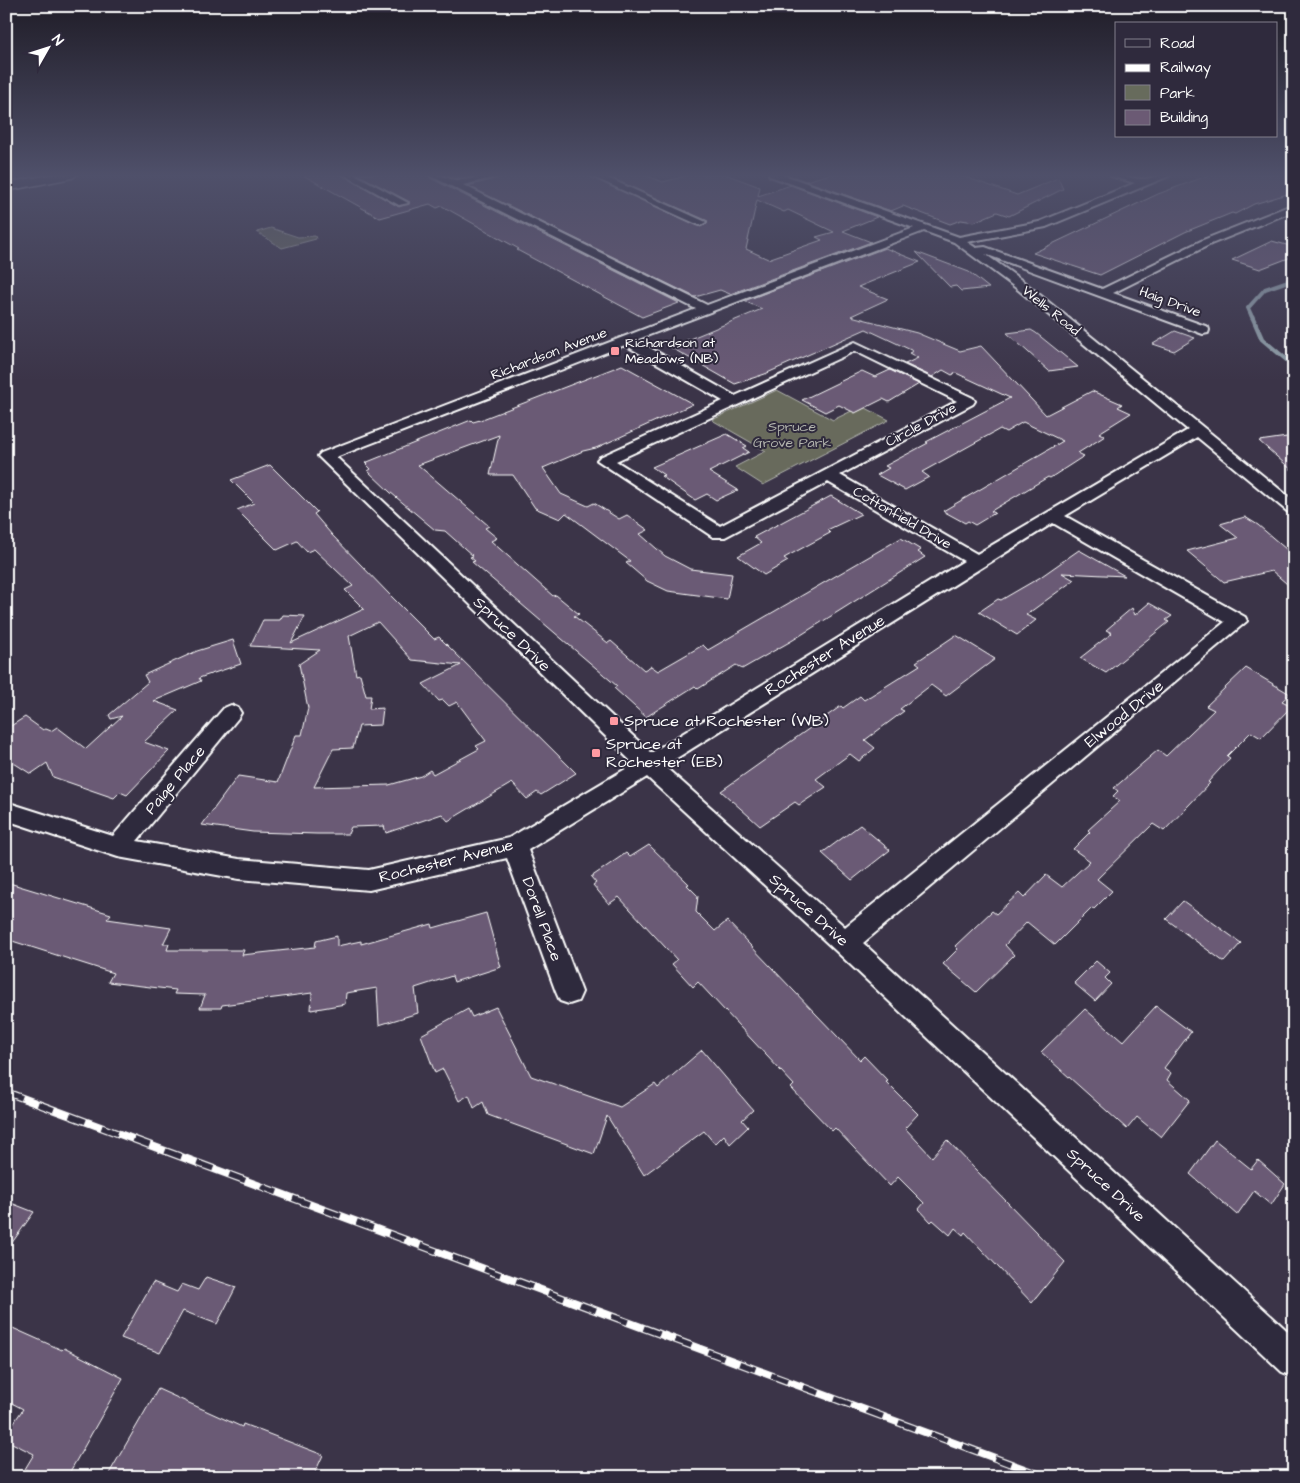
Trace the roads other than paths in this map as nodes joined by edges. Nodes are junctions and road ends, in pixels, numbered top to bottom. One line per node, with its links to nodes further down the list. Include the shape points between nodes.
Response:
1 (573, 243): 7 (street)
2 (882, 243): 7 (street, Richardson Avenue)
3 (962, 243): 11 (street, Wells Road, via 1020,286)
4 (967, 243): 6 (street, Haig Drive)
5 (1205, 243): 6 (street)
6 (1103, 293): 8 (street, Haig Drive)
7 (706, 309): 9 (street, Richardson Avenue)
8 (1204, 330)
9 (626, 340): 10 (street); 12 (street, Richardson Avenue)
10 (734, 401): 13 (street, Circle Drive, via 605,460 719,533); 13 (street, Circle Drive, via 855,346 968,401)
11 (1197, 431): 14 (street, Wells Road); 15 (street, Rochester Avenue)
12 (326, 456): 18 (street, Spruce Drive)
13 (828, 475): 16 (street, Cottonfield Drive)
14 (1294, 509)
15 (1053, 516): 16 (street, Rochester Avenue); 22 (street, Elwood Drive, via 1238,621)
16 (976, 561): 18 (street, Rochester Avenue)
17 (232, 713): 21 (street, Paige Place)
18 (649, 765): 20 (street, Rochester Avenue); 22 (street, Spruce Drive)
19 (6, 811): 21 (street, Rochester Avenue)
20 (515, 846): 21 (street, Rochester Avenue, via 369,880 239,870); 23 (street, Dorell Place)
21 (118, 847)
22 (845, 943): 24 (street, Spruce Drive)
23 (569, 992)
24 (1294, 1360)

